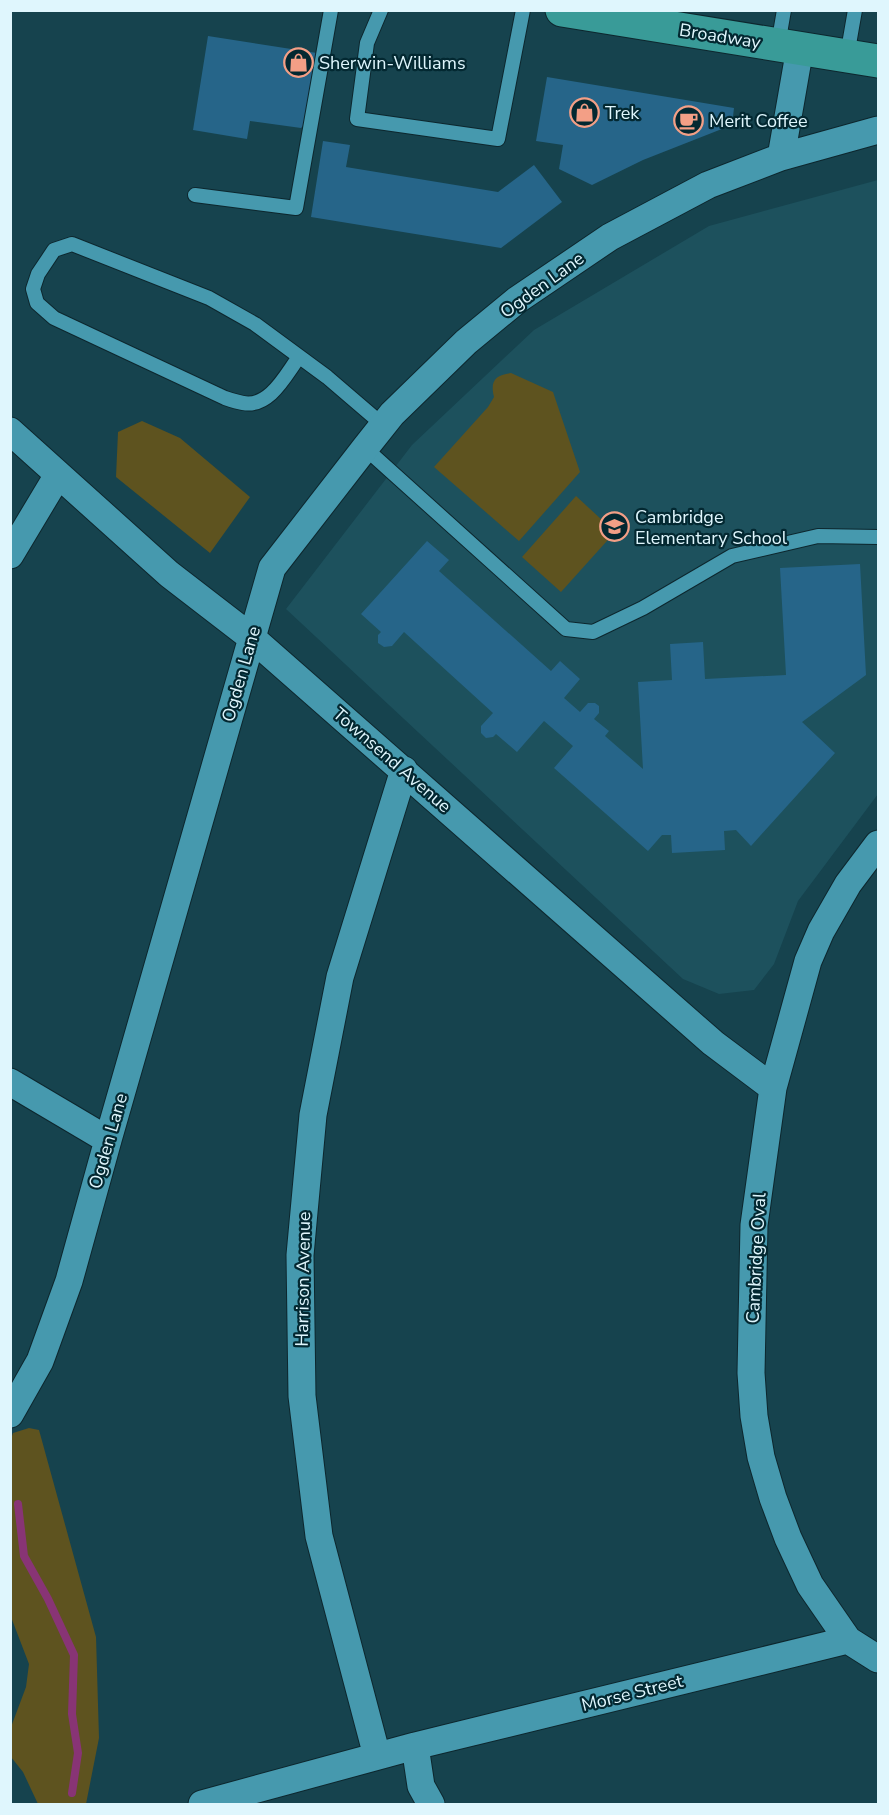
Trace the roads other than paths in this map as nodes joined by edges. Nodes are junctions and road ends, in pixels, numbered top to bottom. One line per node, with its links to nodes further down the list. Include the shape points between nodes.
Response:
1 (332, 10): 12 (lane, via 296,208)
2 (381, 10): 3 (lane, via 367,43 357,119 498,139)
3 (523, 10)
4 (562, 10): 7 (main road, Broadway)
5 (784, 10): 7 (lane)
6 (855, 10): 8 (lane)
7 (789, 46): 8 (main road, Broadway); 11 (street)
8 (847, 56): 9 (main road, Broadway)
9 (879, 61)
10 (879, 130): 11 (street, Ogden Lane)
11 (781, 157): 14 (street, Ogden Lane, via 708,185 610,237 517,300 475,335)
12 (195, 195)
13 (299, 357): 13 (lane, via 255,324 209,298 72,244 54,250 33,289 37,303 54,318 245,404 260,402 271,394); 14 (lane)
14 (384, 425): 16 (street, Ogden Lane)
15 (10, 431): 17 (street, Townsend Avenue)
16 (364, 448): 18 (lane, via 566,629 593,632 732,556 818,536); 20 (street, Ogden Lane, via 272,568)
17 (58, 475): 19 (street); 20 (street, Townsend Avenue, via 169,574)
18 (879, 537)
19 (10, 555)
20 (252, 638): 21 (street, Townsend Avenue); 25 (street, Ogden Lane)
21 (404, 770): 24 (street, Townsend Avenue, via 713,1043); 30 (street, Harrison Avenue, via 340,977 313,1115 300,1255 302,1396 319,1536)
22 (879, 844): 24 (street, Cambridge Oval, via 848,884 821,931 808,961)
23 (10, 1083): 25 (street)
24 (773, 1088): 27 (street, Cambridge Oval, via 754,1225 754,1416 764,1468 788,1538 810,1585)
25 (108, 1140): 26 (street, Ogden Lane, via 69,1281 40,1360)
26 (10, 1414)
27 (848, 1640): 28 (street, Cambridge Oval); 29 (street, Morse Street)
28 (879, 1659)
29 (415, 1746): 30 (street, Morse Street); 32 (street, via 421,1786)
30 (377, 1756): 31 (street)
31 (202, 1804)
32 (431, 1804)

